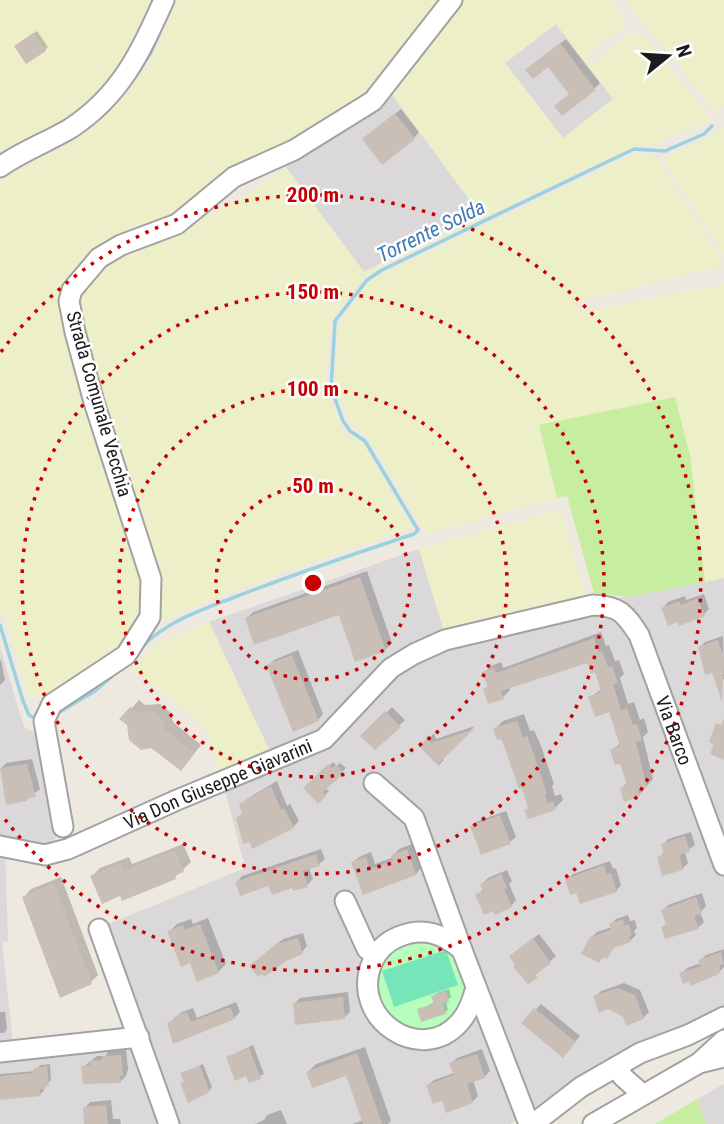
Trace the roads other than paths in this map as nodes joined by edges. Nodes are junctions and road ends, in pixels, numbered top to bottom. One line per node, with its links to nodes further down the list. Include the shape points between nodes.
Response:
1 (164, 0): 3 (street, via 139,54 99,108)
2 (452, 0): 6 (street, Strada Comunale Vecchia, via 373,101 294,150 234,177 177,224 99,258 72,290 73,322 94,402 151,579 150,617 126,655 52,704 44,721)
3 (0, 167)
4 (609, 606): 7 (street, Via Don Giuseppe Giavarini, via 593,605 445,640 391,668 324,739 306,748 55,854); 8 (street, Via Barco, via 624,613 639,635)
5 (373, 783): 11 (street, via 414,818)
6 (63, 827)
7 (0, 846)
8 (724, 865)
9 (345, 901): 12 (street, via 367,949)
10 (99, 929): 15 (street)
11 (462, 950): 12 (street, via 447,937 428,931 408,932 390,940); 13 (street)
12 (376, 954): 13 (street, via 368,973 367,993 386,1027 404,1036 442,1035 459,1024)
13 (476, 988): 26 (street)
14 (724, 1017): 18 (street)
15 (139, 1037): 17 (street); 25 (street)
16 (724, 1040): 20 (street)
17 (0, 1052)
18 (640, 1053): 21 (street, via 638,1067); 22 (street); 23 (street)
19 (724, 1057): 20 (street)
20 (699, 1063): 22 (street)
21 (622, 1076): 23 (street); 24 (street)
22 (664, 1081): 24 (street)
23 (581, 1087): 26 (street)
24 (642, 1094): 27 (street)
25 (169, 1124)
26 (531, 1124)
27 (593, 1124)

